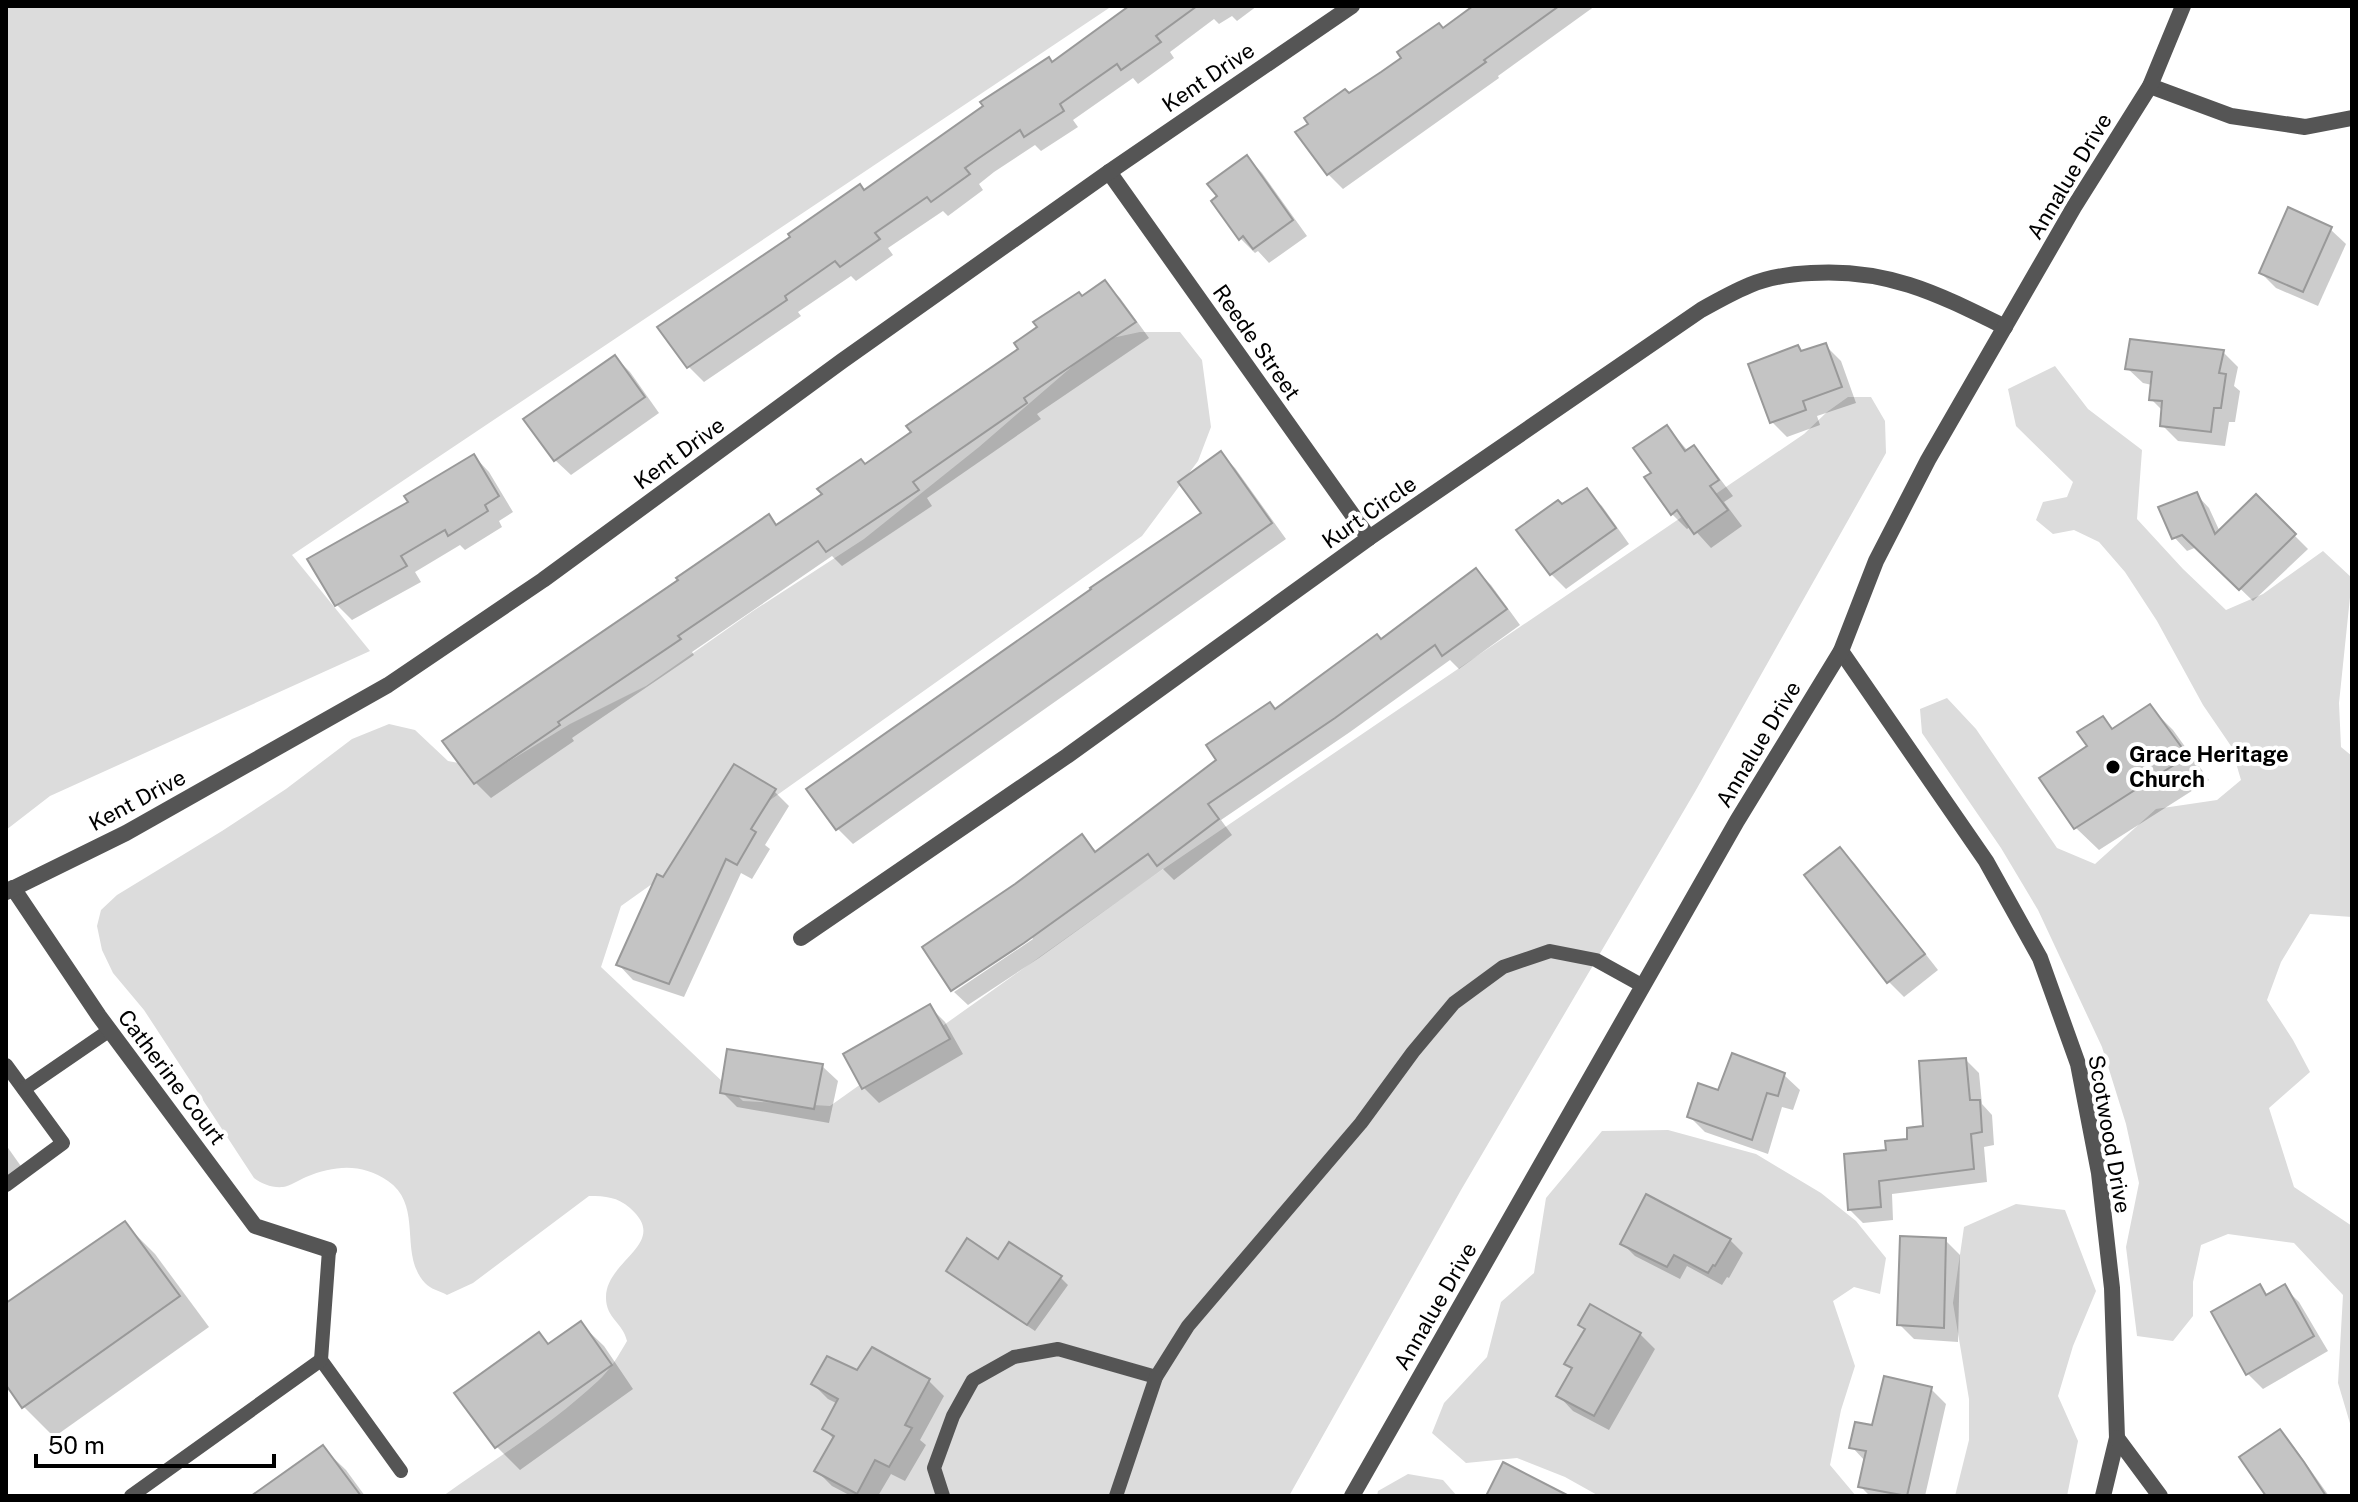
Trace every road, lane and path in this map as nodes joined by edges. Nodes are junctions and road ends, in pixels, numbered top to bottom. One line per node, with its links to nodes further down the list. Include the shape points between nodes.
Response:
1 (1352, 6): 5 (street, Kent Drive)
2 (2183, 6): 3 (street, Annalue Drive)
3 (2150, 86): 4 (street, via 2231,116 2305,127); 6 (street, Annalue Drive)
4 (2352, 118)
5 (1109, 172): 7 (street, Reede Street); 9 (street, Kent Drive, via 543,580 388,685 126,833)
6 (2005, 327): 7 (street, Kurt Circle, via 1905,282 1871,275 1793,274 1753,284 1701,310); 8 (street, Annalue Drive, via 1876,561)
7 (1369, 538): 10 (street, Kurt Circle)
8 (1841, 651): 11 (street, Annalue Drive); 19 (street, Scotwood Drive, via 1986,861 2040,958 2078,1064 2099,1173 2112,1288)
9 (9, 890): 12 (street, Catherine Court)
10 (801, 938)
11 (1643, 986): 18 (lane, via 1596,960 1550,951 1503,967 1454,1003 1361,1123 1188,1326); 24 (street, Annalue Drive)
12 (110, 1030): 14 (lane); 16 (street, Catherine Court, via 255,1226)
13 (6, 1065): 14 (lane)
14 (24, 1089): 15 (lane, via 63,1143)
15 (6, 1185)
16 (329, 1250): 17 (lane)
17 (321, 1360): 20 (lane); 21 (lane)
18 (1156, 1377): 22 (lane, via 1058,1349 1014,1357 973,1380 953,1416 934,1468); 23 (lane)
19 (2117, 1438): 25 (street, Scotwood Drive); 26 (street)
20 (401, 1471)
21 (131, 1496)
22 (943, 1496)
23 (1116, 1496)
24 (1352, 1496)
25 (2103, 1496)
26 (2160, 1496)

